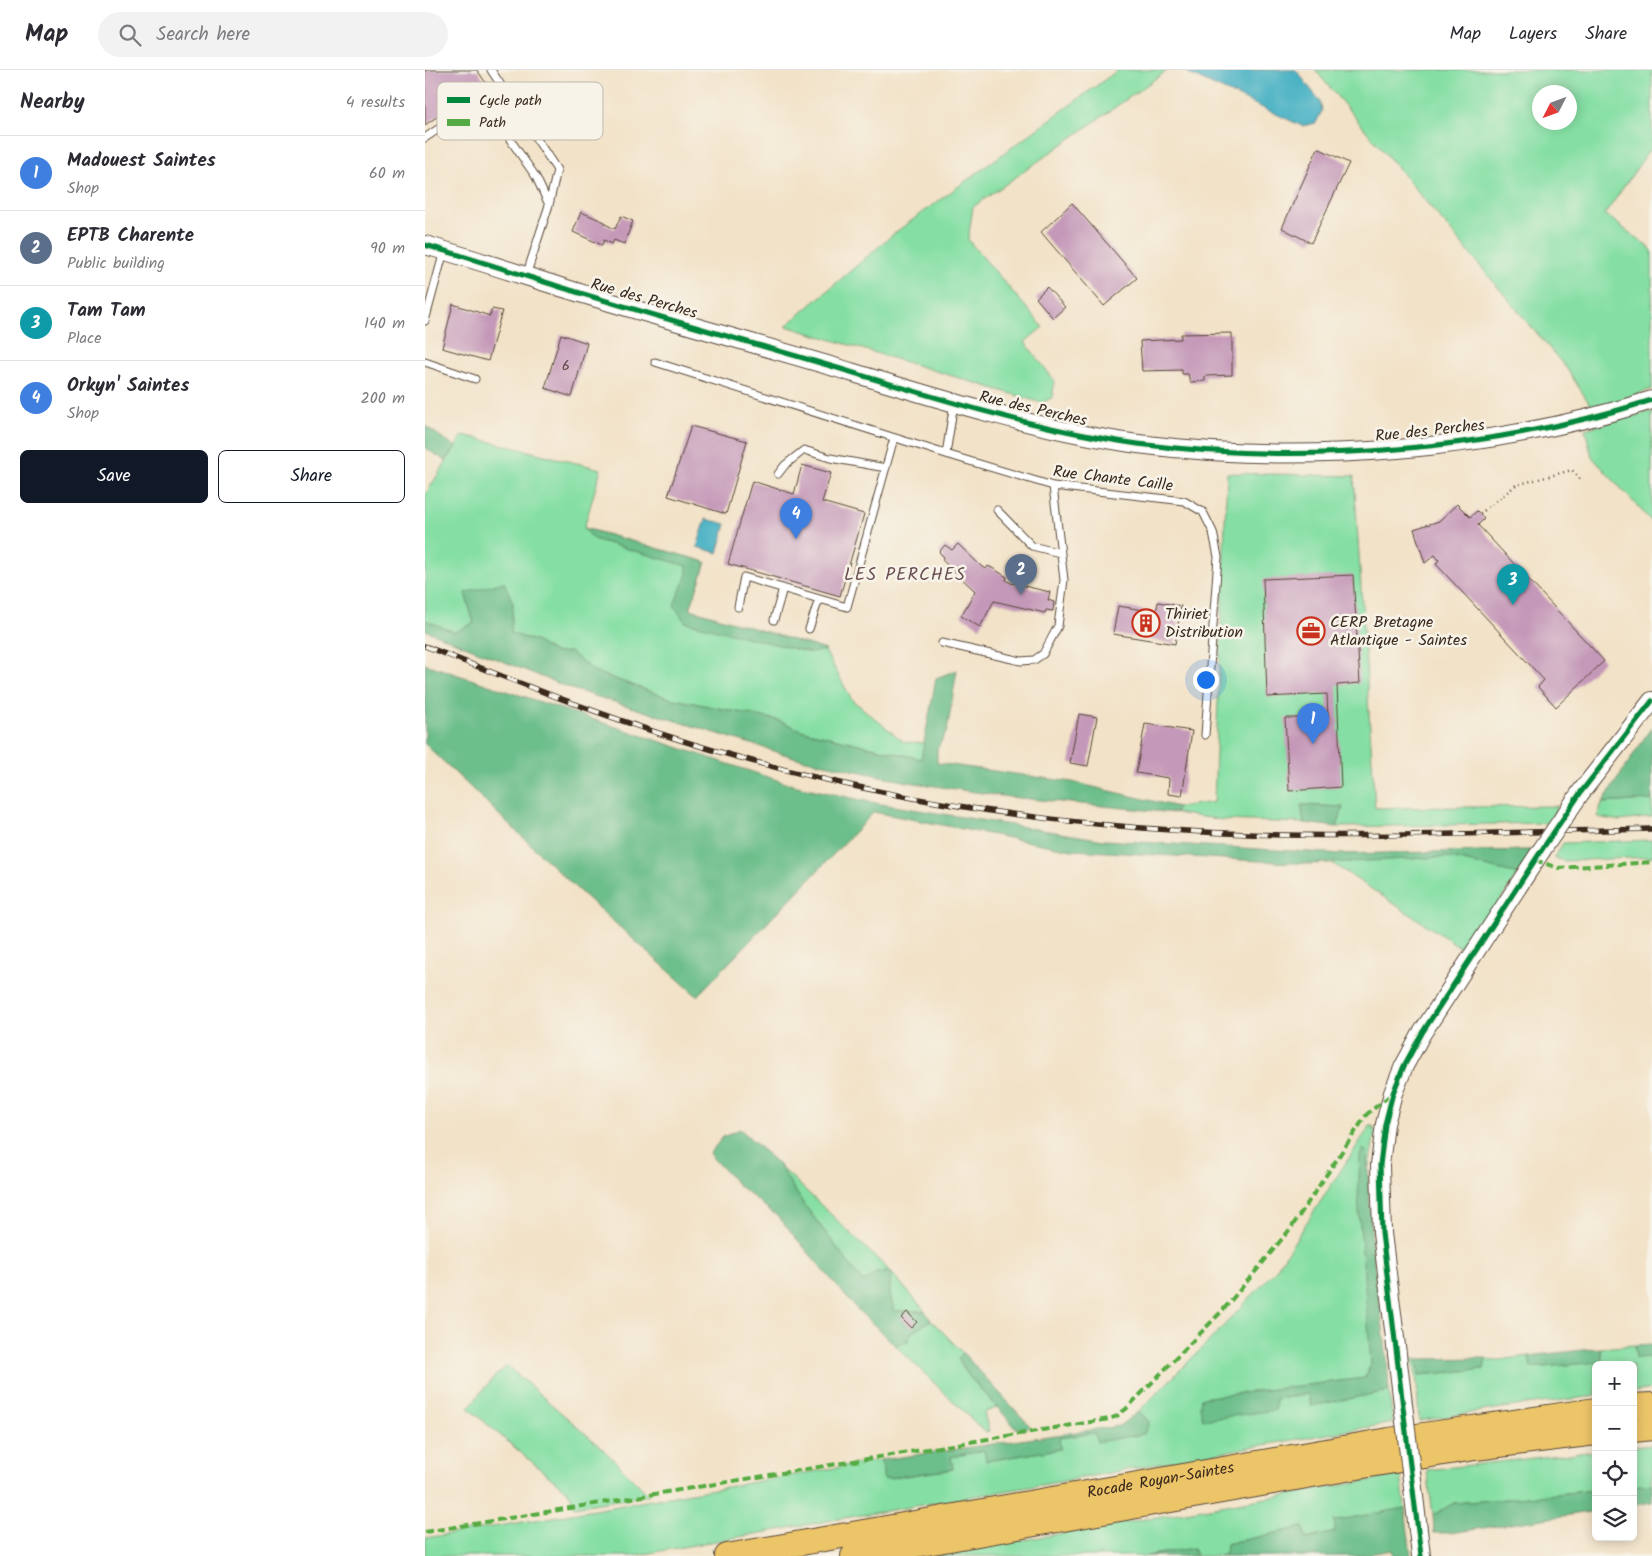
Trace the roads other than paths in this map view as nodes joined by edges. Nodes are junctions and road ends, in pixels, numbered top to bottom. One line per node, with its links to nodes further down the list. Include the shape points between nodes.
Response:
1 (491, 70): 2 (lane)
2 (499, 82)
3 (437, 130): 4 (lane)
4 (425, 138)
5 (511, 140): 7 (lane, via 536,177)
6 (537, 140): 7 (lane, via 557,170)
7 (549, 205): 10 (lane)
8 (425, 245): 9 (street, Rue des Perches)
9 (444, 251): 10 (street, Rue des Perches); 11 (lane)
10 (526, 276): 16 (street, Rue des Perches)
11 (425, 321)
12 (425, 362): 14 (lane)
13 (655, 362): 17 (lane, Rue Chante Caille)
14 (475, 379)
15 (1652, 400): 16 (street, Rue des Perches, via 1553,426 1476,440 1409,448 1321,452 1219,452 1137,444)
16 (954, 403): 18 (lane)
17 (894, 438): 18 (lane, Rue Chante Caille); 19 (lane)
18 (946, 454): 21 (lane, Rue Chante Caille)
19 (886, 468): 20 (lane, via 803,450); 25 (lane, via 847,607)
20 (778, 474)
21 (1053, 486): 23 (lane); 31 (lane, Rue Chante Caille, via 1185,501 1203,512 1213,532 1218,557)
22 (997, 510): 23 (lane, via 1032,546)
23 (1060, 554): 29 (lane, via 1064,580 1058,626 1043,654 1034,660 1021,661)
24 (783, 588): 25 (lane); 26 (lane, via 744,577); 27 (lane)
25 (819, 599): 28 (lane)
26 (738, 607)
27 (774, 620)
28 (809, 629)
29 (942, 643)
30 (1652, 701): 40 (street, bridge, via 1581,792 1421,1032 1393,1093 1380,1165 1382,1233)
31 (1205, 734)
32 (1652, 1405): 33 (highway)
33 (1637, 1406)
34 (1592, 1411): 38 (highway, Rocade Royan-Saintes, via 1389,1440)
35 (1652, 1428): 36 (highway)
36 (1637, 1430)
37 (1592, 1433): 39 (highway, Rocade Royan-Saintes, via 1475,1448)
38 (727, 1556)
39 (853, 1556)
40 (1421, 1556)

